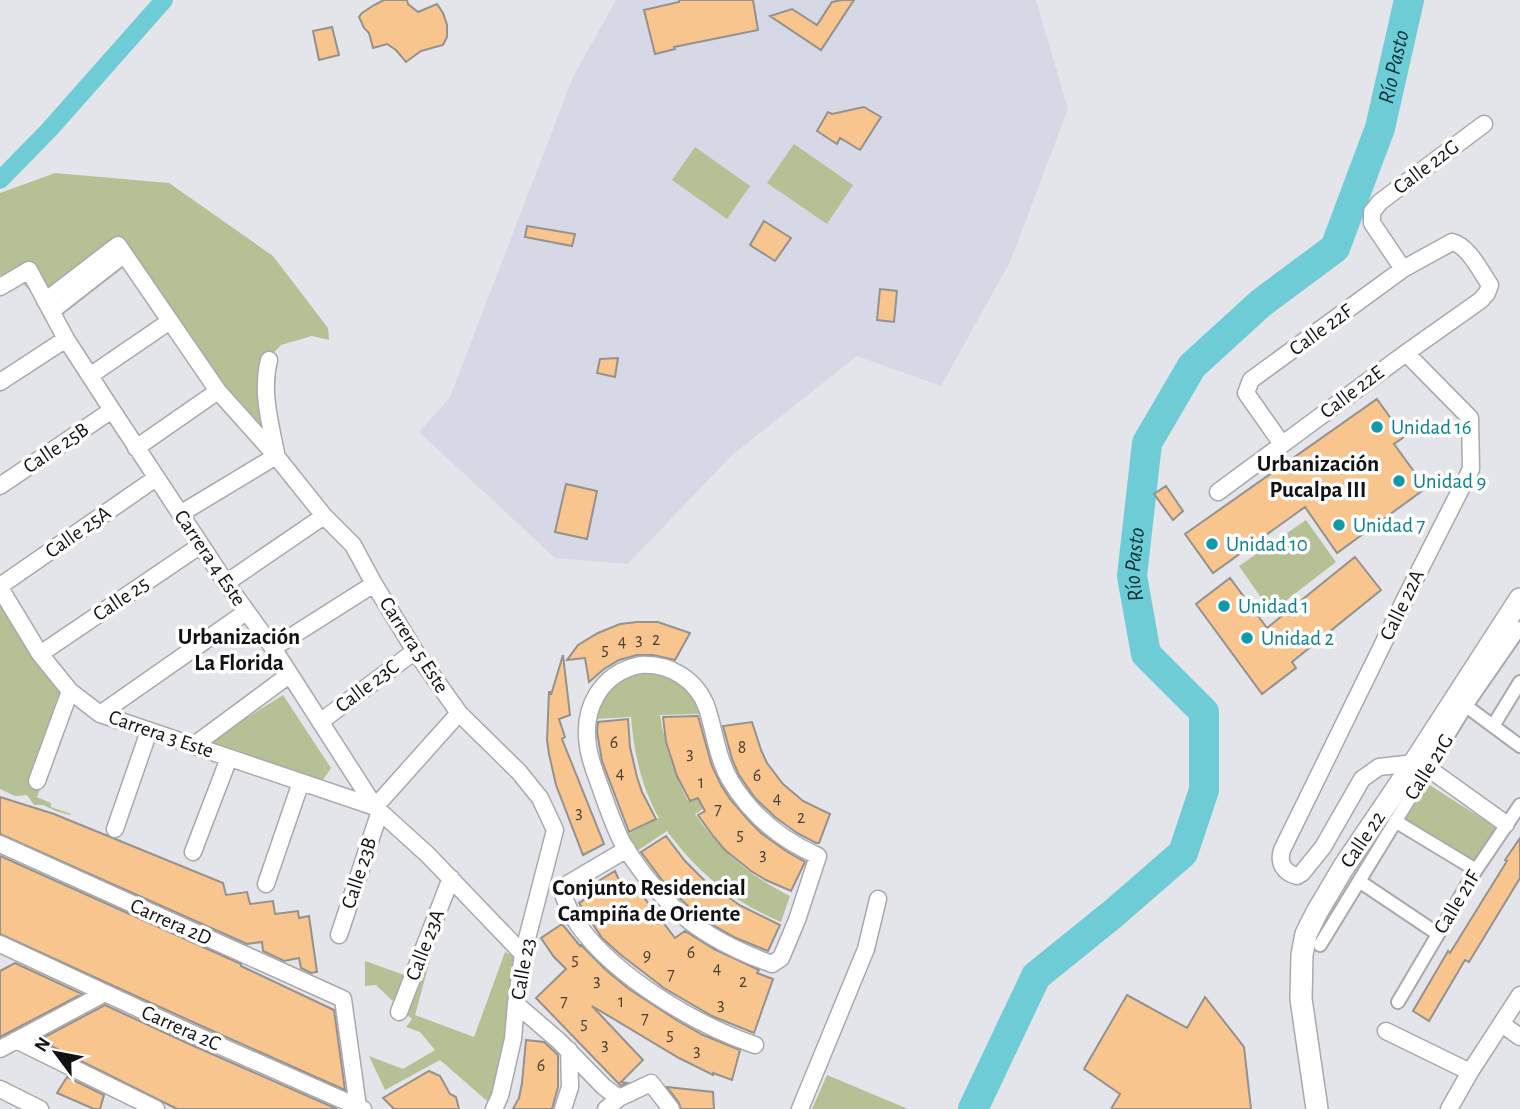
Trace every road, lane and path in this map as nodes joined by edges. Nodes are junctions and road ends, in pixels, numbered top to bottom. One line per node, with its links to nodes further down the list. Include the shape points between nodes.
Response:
1 (1483, 124): 2 (street, Calle 22G, via 1372,212 1372,223)
2 (1403, 269): 4 (street, Calle 22F, via 1456,242 1490,285); 14 (street, Calle 22F, via 1251,380 1246,393)
3 (0, 287): 5 (street, Carrera 4 Este, via 29,270)
4 (1487, 293): 8 (street, Calle 22E)
5 (48, 307): 6 (street, Carrera 5 Este, via 119,253); 7 (street, Carrera 4 Este)
6 (170, 321): 10 (street); 12 (street, Carrera 5 Este)
7 (66, 339): 10 (street, Carrera 4 Este); 11 (street)
8 (1406, 353): 14 (street, Calle 22E); 44 (street, Calle 22A, via 1470,418 1471,469 1282,850 1285,870 1291,875 1302,873 1323,847 1362,779 1379,767)
9 (269, 360): 16 (street, Carrera 5 Este, via 266,403)
10 (91, 375): 13 (street, Carrera 4 Este)
11 (0, 382)
12 (218, 391): 15 (street); 16 (street, Carrera 5 Este)
13 (112, 410): 15 (street, Carrera 4 Este); 18 (street, Calle 25B)
14 (1282, 444): 19 (street, Calle 22E)
15 (136, 447): 17 (street, Carrera 4 Este)
16 (276, 456): 20 (street); 21 (street, Carrera 5 Este)
17 (156, 478): 20 (street, Carrera 4 Este); 25 (street, Calle 25A)
18 (0, 486)
19 (1218, 492)
20 (180, 514): 22 (street, Carrera 4 Este)
21 (324, 516): 23 (street); 24 (street, Carrera 5 Este, via 353,545)
22 (201, 545): 23 (street, Carrera 4 Este); 31 (street, Calle 25)
23 (226, 583): 27 (street, Carrera 4 Este)
24 (374, 584): 29 (street); 30 (street, Carrera 5 Este)
25 (0, 587): 31 (street, Carrera 3 Este)
26 (1520, 599): 44 (main road, Calle 22)
27 (246, 612): 29 (street, Carrera 4 Este); 37 (street)
28 (1518, 634): 35 (street, Calle 21G)
29 (273, 648): 32 (street, Carrera 4 Este)
30 (415, 651): 36 (street, Carrera 5 Este); 38 (street, Calle 23C)
31 (40, 654): 34 (street, Carrera 3 Este)
32 (289, 675): 38 (street, Carrera 4 Este); 41 (street)
33 (1520, 681): 39 (street)
34 (70, 691): 37 (street, Carrera 3 Este); 45 (street)
35 (1466, 706): 39 (street); 44 (street, Calle 21G)
36 (459, 713): 48 (street, Calle 23B); 52 (street, Carrera 5 Este, via 519,772 540,798)
37 (100, 714): 40 (street, Carrera 3 Este)
38 (320, 722): 48 (street, Carrera 4 Este)
39 (1493, 726): 42 (street)
40 (149, 731): 41 (street, Carrera 3 Este); 51 (street)
41 (193, 746): 43 (street, Carrera 3 Este)
42 (1520, 746)
43 (229, 758): 46 (street, Carrera 3 Este); 55 (street)
44 (1422, 765): 49 (street, Calle 21G); 50 (street); 91 (main road, Calle 22, via 1343,868 1306,934 1301,999)
45 (37, 781)
46 (301, 782): 48 (street, Carrera 3 Este); 60 (street)
47 (1520, 805): 50 (street, Calle 21F)
48 (377, 809): 57 (street, Carrera 4 Este); 64 (street, Calle 23B)
49 (1395, 821): 56 (street); 58 (street, Calle 21G)
50 (1506, 824): 56 (street, Calle 21F)
51 (115, 829)
52 (555, 830): 59 (street, Calle 23)
53 (0, 844): 84 (street, Carrera 2D, via 343,999)
54 (626, 849): 54 (street, via 658,892 687,920 735,949 772,964 781,958 818,856 778,834 751,809 724,768 701,695 682,676 650,665 629,668 607,681 593,701 587,724 597,778); 61 (street)
55 (193, 852)
56 (1476, 870): 63 (street, Calle 21F)
57 (450, 878): 67 (street, Carrera 4 Este); 72 (street, Calle 23A)
58 (1359, 881): 63 (street); 65 (street, Calle 21G)
59 (541, 883): 61 (street); 67 (street, Calle 23)
60 (266, 884)
61 (561, 888): 77 (street, via 582,929 616,964 698,1021)
62 (878, 899): 90 (street, via 866,949)
63 (1438, 934): 70 (street, Calle 21F)
64 (339, 935)
65 (1320, 945)
66 (3, 948): 68 (street, Carrera 2C)
67 (523, 954): 71 (street, Calle 23)
68 (105, 993): 76 (street); 84 (street, Carrera 2C)
69 (1520, 995): 73 (street)
70 (1398, 1002)
71 (516, 1004): 79 (street); 87 (street, Calle 23, via 513,1039)
72 (399, 1012)
73 (1502, 1024): 75 (street); 80 (street)
74 (1386, 1031): 80 (street)
75 (1520, 1037)
76 (16, 1041): 78 (street); 86 (street)
77 (755, 1045)
78 (0, 1049)
79 (569, 1051): 82 (street, via 604,1087); 88 (street, via 570,1087)
80 (1470, 1072): 83 (street)
81 (0, 1088): 85 (street)
82 (613, 1104): 89 (street, via 651,1083)
83 (1453, 1107)
84 (358, 1108)
85 (40, 1109)
86 (156, 1109)
87 (494, 1109)
88 (563, 1109)
89 (671, 1109)
90 (800, 1109)
91 (1317, 1109)

